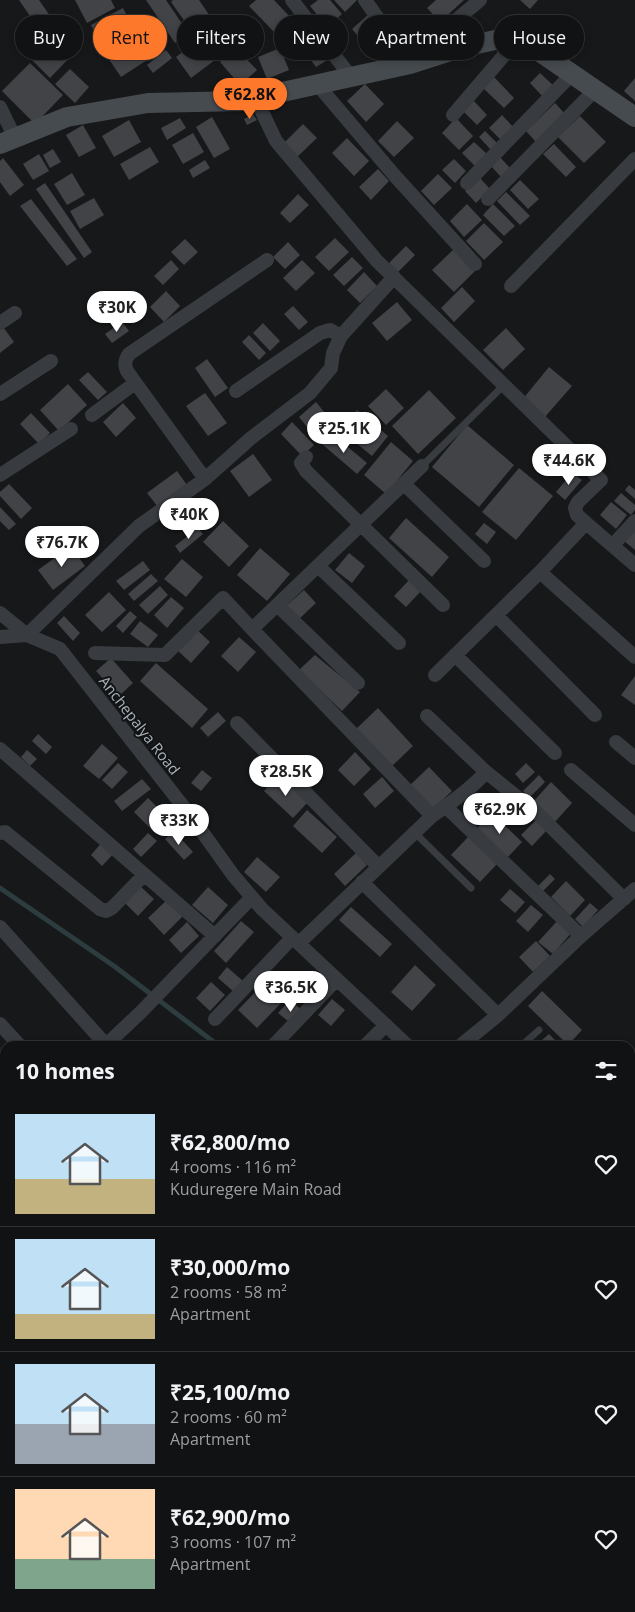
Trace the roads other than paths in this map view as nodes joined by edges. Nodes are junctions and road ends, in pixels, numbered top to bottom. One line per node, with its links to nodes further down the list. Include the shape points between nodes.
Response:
1 (292, 0): 10 (street)
2 (480, 0): 4 (street)
3 (370, 2): 8 (street)
4 (462, 15)
5 (422, 60): 8 (street)
6 (500, 60): 15 (street)
7 (552, 60): 9 (street)
8 (410, 64): 10 (street)
9 (572, 74): 12 (street); 19 (street)
10 (351, 77): 11 (street)
11 (317, 84): 13 (street); 22 (street)
12 (595, 90): 16 (street); 20 (street)
13 (255, 97): 17 (street, via 148,103 67,117); 23 (street, via 276,141)
14 (0, 107): 17 (street)
15 (453, 115)
16 (635, 117)
17 (7, 141)
18 (635, 159): 24 (street)
19 (467, 183)
20 (488, 198)
21 (267, 260): 29 (street, via 129,354 124,366)
22 (475, 264)
23 (394, 277): 27 (street); 30 (street)
24 (511, 286)
25 (15, 313): 26 (street)
26 (0, 323)
27 (341, 336): 31 (street, via 330,330 320,333); 38 (street, via 333,353 331,368 310,393 251,438)
28 (51, 361): 32 (street)
29 (135, 383): 33 (street); 38 (street)
30 (504, 385): 36 (lane); 41 (street, via 601,480 575,508 577,515)
31 (236, 391)
32 (0, 394)
33 (92, 415)
34 (71, 429): 37 (street)
35 (306, 458): 42 (street, via 302,463 304,468)
36 (422, 466): 39 (street)
37 (0, 475)
38 (205, 479): 53 (street, via 139,526)
39 (404, 484): 42 (street); 44 (street)
40 (635, 521): 43 (street)
41 (586, 523): 43 (street); 47 (street)
42 (362, 526): 46 (street); 49 (street)
43 (613, 545): 45 (street)
44 (484, 562)
45 (635, 565)
46 (318, 566): 48 (street); 55 (street)
47 (540, 572): 51 (street); 58 (street)
48 (277, 605): 52 (street); 60 (street)
49 (444, 605)
50 (0, 613): 53 (street, Anchepalya Road)
51 (496, 615): 57 (street); 61 (street)
52 (252, 630): 56 (street, via 223,598 165,655); 71 (street)
53 (27, 635): 54 (street); 80 (street, Anchepalya Road, via 60,649)
54 (0, 637)
55 (399, 643)
56 (95, 653)
57 (455, 655): 59 (street); 66 (street)
58 (635, 658)
59 (435, 674)
60 (358, 683)
61 (596, 715)
62 (426, 716): 69 (street)
63 (237, 723): 75 (street)
64 (616, 742): 67 (street)
65 (0, 748): 76 (street)
66 (555, 753)
67 (635, 758)
68 (571, 770): 72 (street)
69 (486, 772): 70 (street); 81 (street, via 538,814)
70 (446, 807): 71 (street); 84 (street)
71 (432, 816): 73 (street)
72 (635, 825)
73 (414, 832): 75 (street); 78 (lane)
74 (0, 833): 76 (street, via 6,832 106,911)
75 (378, 866): 77 (street)
76 (144, 875): 83 (street)
77 (362, 882): 85 (street); 87 (street)
78 (471, 888)
79 (635, 889): 81 (street)
80 (252, 897): 83 (street); 85 (street, Anchepalya Road)
81 (624, 899): 84 (street)
82 (0, 927): 93 (street)
83 (215, 936): 94 (street)
84 (581, 936): 87 (street)
85 (296, 940): 86 (street, Anchepalya Road); 88 (street)
86 (337, 979): 90 (street, Anchepalya Road); 95 (street)
87 (498, 1015): 98 (street)
88 (215, 1019)
89 (0, 1024): 92 (street)
90 (386, 1025): 96 (street); 97 (street, Anchepalya Road)
91 (539, 1030): 99 (lane)
92 (15, 1041)
93 (102, 1041)
94 (111, 1041)
95 (278, 1041)
96 (370, 1041)
97 (403, 1041)
98 (466, 1041)
99 (527, 1041)

